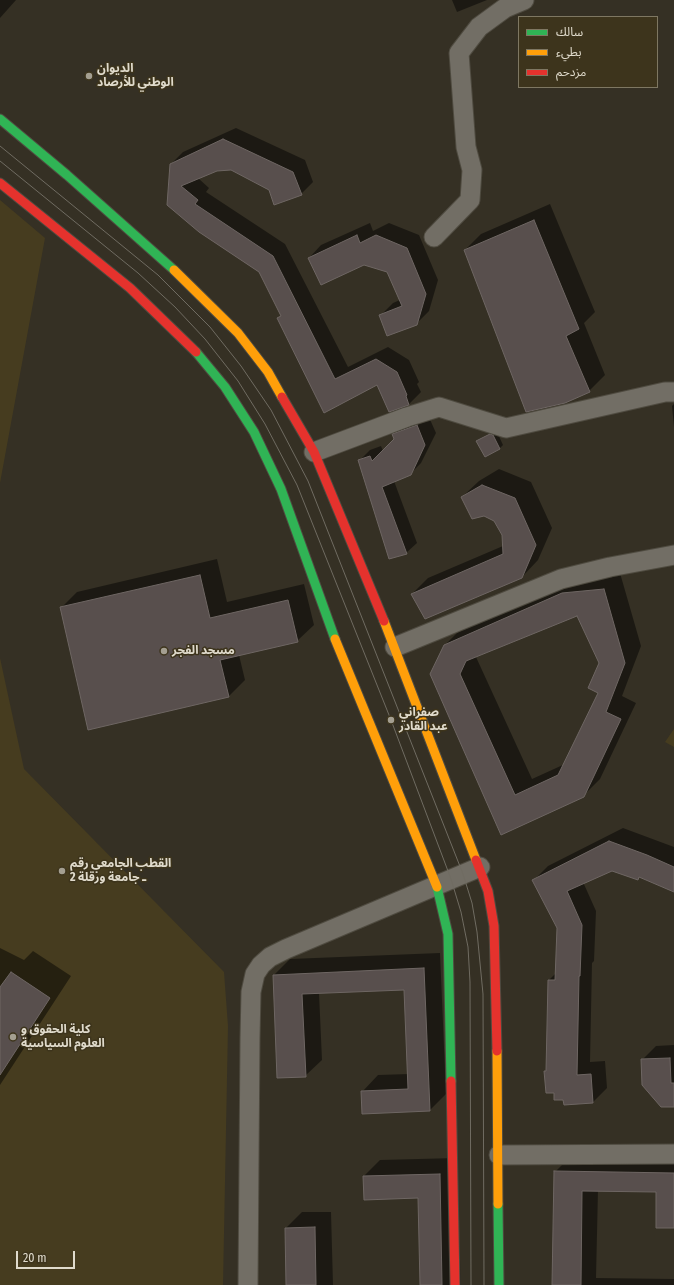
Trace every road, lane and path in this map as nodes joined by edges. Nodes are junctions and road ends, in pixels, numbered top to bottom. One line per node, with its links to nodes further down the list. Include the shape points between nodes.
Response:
1 (524, 0): 4 (street, via 505,8 478,27 459,53 466,147 472,170 470,200)
2 (0, 118): 6 (street, via 196,290 238,333 268,372)
3 (0, 184): 10 (street, via 130,288 192,347 225,387 254,432 281,489 331,628)
4 (434, 237)
5 (674, 392): 6 (street, via 506,428 439,407)
6 (314, 452): 8 (street)
7 (674, 555): 8 (street, via 617,565 561,579)
8 (395, 647): 9 (street)
9 (480, 867): 10 (street); 12 (street, via 488,891 494,926)
10 (436, 885): 13 (street, via 270,957 255,974 251,992); 14 (street, via 448,934)
11 (674, 1154): 12 (street)
12 (499, 1155): 15 (street)
13 (248, 1285)
14 (455, 1285)
15 (499, 1285)

